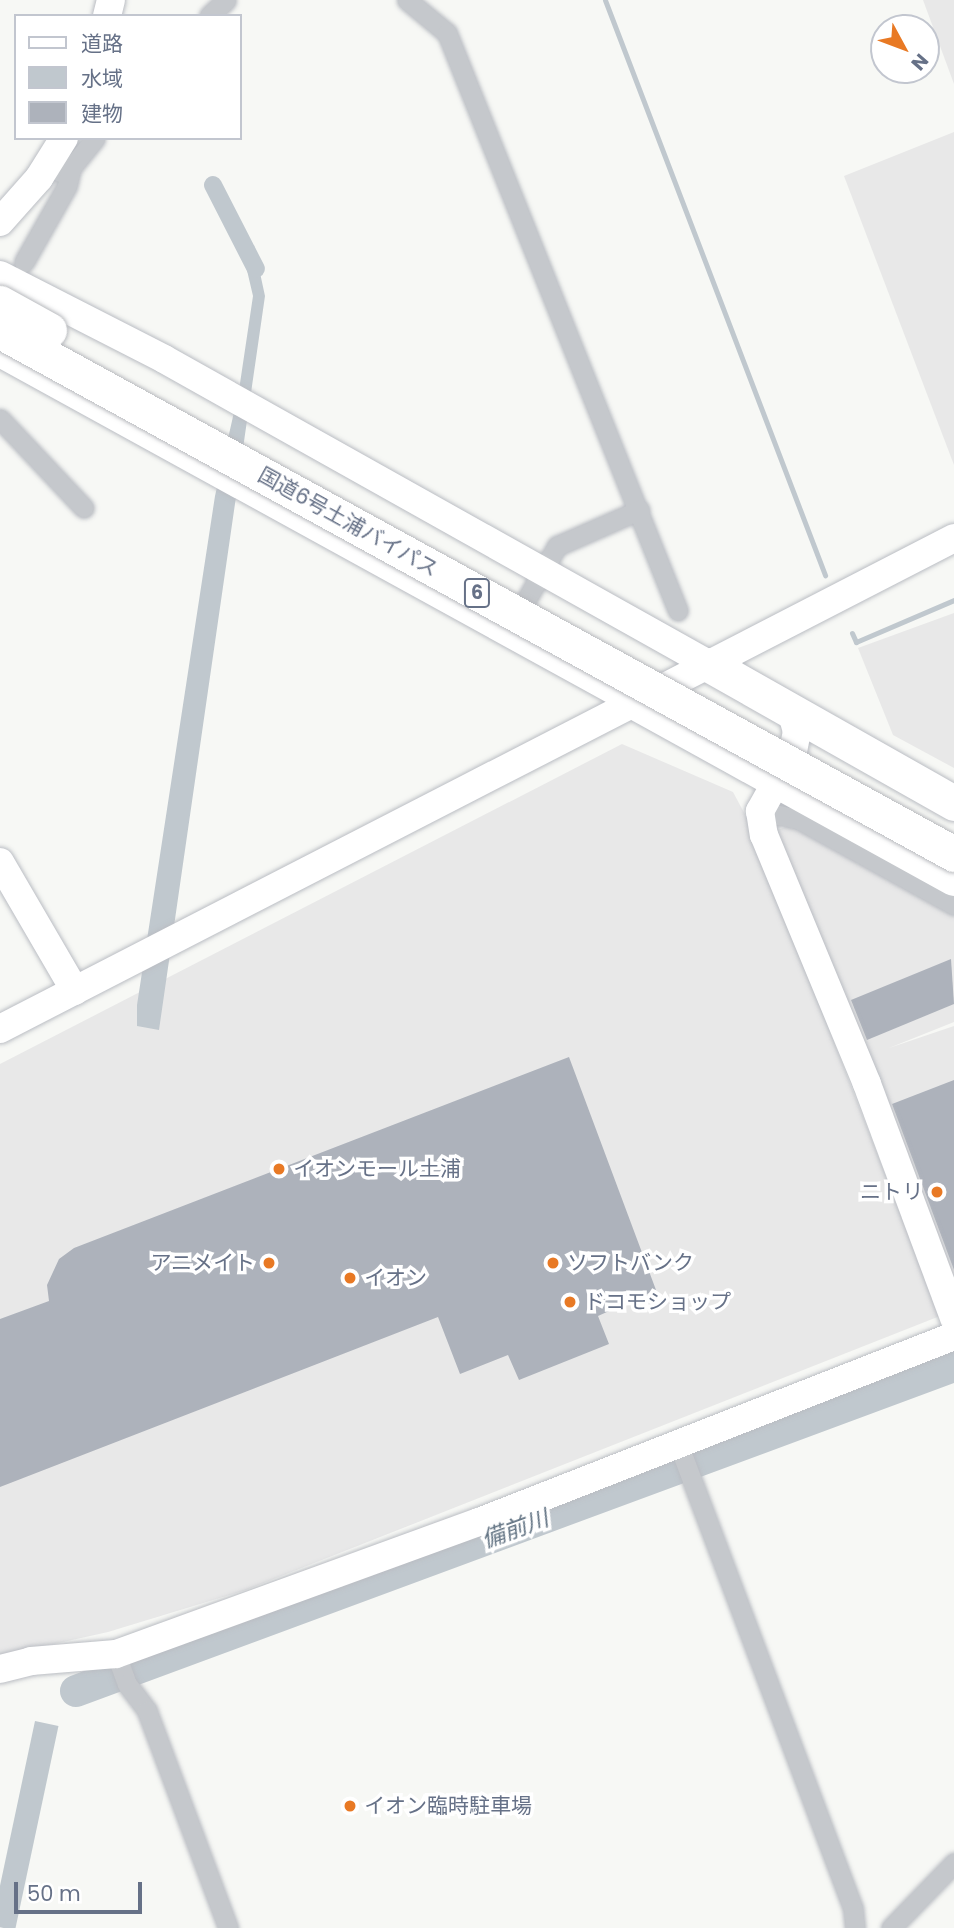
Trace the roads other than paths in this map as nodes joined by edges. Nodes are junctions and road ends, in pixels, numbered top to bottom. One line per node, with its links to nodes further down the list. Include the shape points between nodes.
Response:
1 (226, 0): 3 (street)
2 (407, 0): 15 (street, via 447,33)
3 (211, 14)
4 (63, 140): 7 (street)
5 (93, 140): 6 (street)
6 (71, 168): 7 (street); 9 (street, via 67,186)
7 (38, 177): 8 (street)
8 (0, 222)
9 (12, 268): 17 (street)
10 (0, 303): 26 (highway, 国道6号土浦バイパス / 6, bridge)
11 (0, 331): 27 (highway, 国道6号土浦バイパス / 6, bridge)
12 (0, 353): 19 (street)
13 (0, 419): 14 (street)
14 (84, 508)
15 (639, 510): 17 (street, via 564,541); 18 (street)
16 (954, 538): 20 (street)
17 (542, 572): 19 (street); 20 (street)
18 (678, 611)
19 (508, 632): 21 (street)
20 (710, 665): 21 (street); 22 (highway)
21 (635, 702): 23 (highway); 31 (street)
22 (792, 714): 23 (street, via 797,731 793,752); 24 (highway)
23 (775, 780): 25 (street); 29 (highway)
24 (954, 803)
25 (760, 811): 30 (street, via 798,819); 33 (street, via 792,912 867,1084)
26 (954, 827)
27 (954, 854)
28 (0, 862): 31 (street)
29 (954, 878)
30 (954, 905)
31 (75, 991): 32 (street)
32 (0, 1029)
33 (954, 1318)
34 (954, 1336): 35 (street)
35 (681, 1451): 36 (street, via 479,1521); 40 (street, via 853,1909)
36 (121, 1668): 37 (street, via 31,1661); 39 (street, via 147,1711)
37 (0, 1669)
38 (954, 1863): 41 (street)
39 (228, 1928)
40 (855, 1928)
41 (891, 1928)

